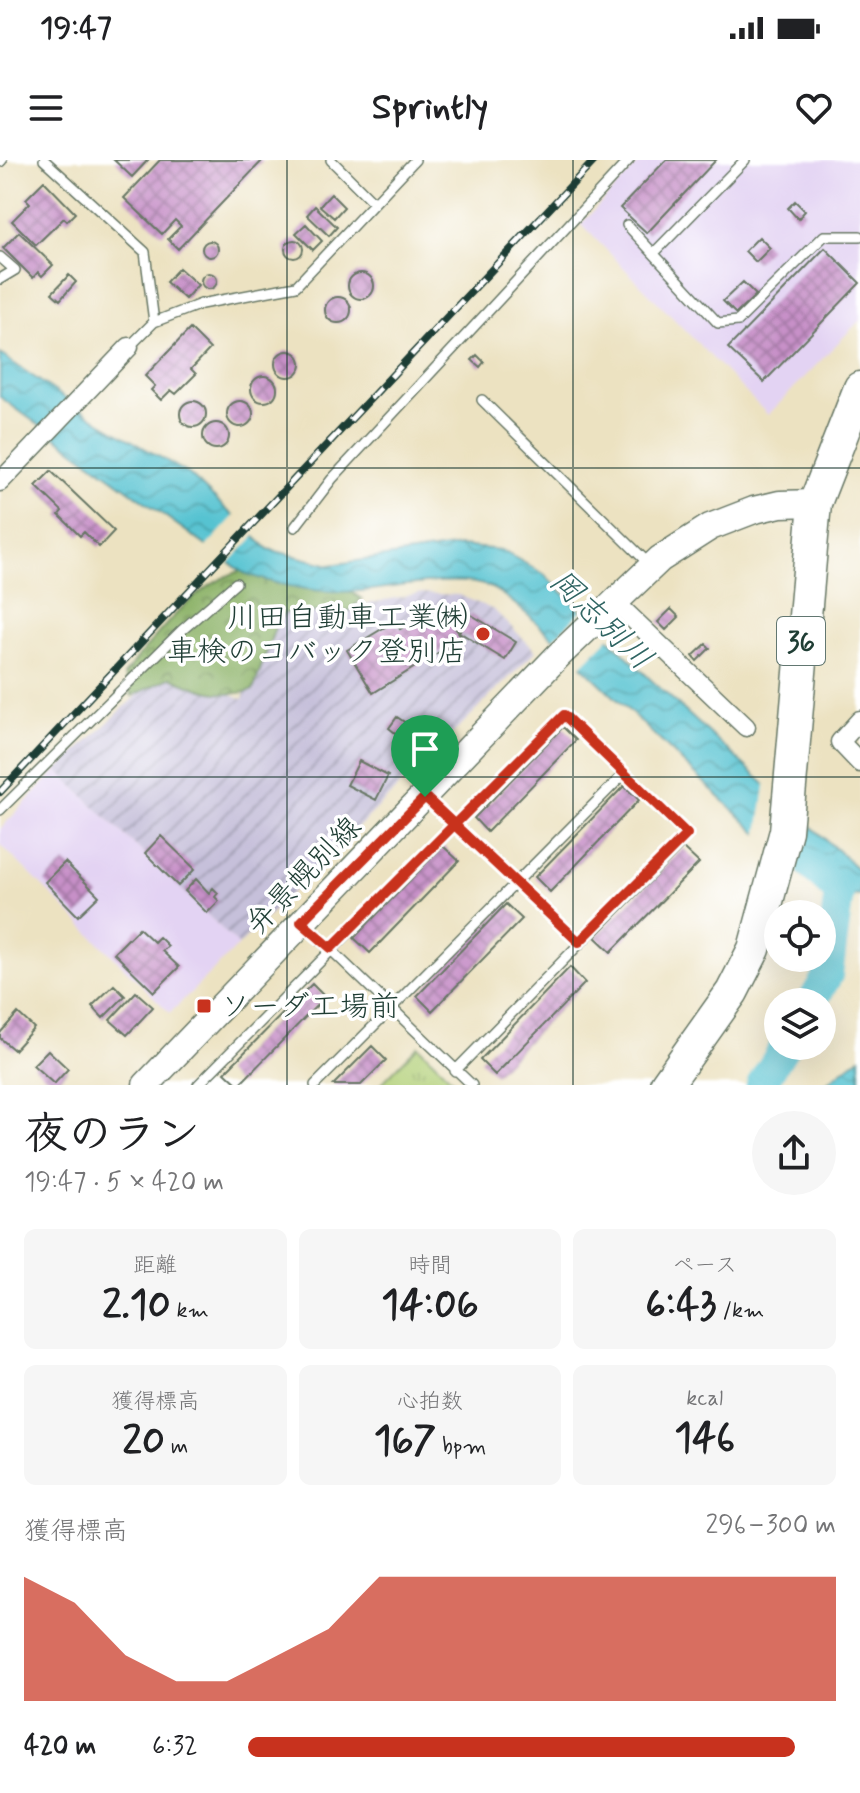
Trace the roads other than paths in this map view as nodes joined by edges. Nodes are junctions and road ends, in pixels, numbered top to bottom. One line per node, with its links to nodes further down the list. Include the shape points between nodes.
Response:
1 (44, 160): 12 (lane, via 145,252)
2 (331, 160): 6 (lane)
3 (415, 160): 6 (lane)
4 (629, 160): 18 (lane, via 332,479)
5 (745, 160): 9 (lane)
6 (374, 203): 12 (lane, via 296,286 201,304)
7 (627, 225): 9 (lane)
8 (860, 236): 9 (lane, via 824,236 738,321 718,323)
9 (654, 253)
10 (0, 257): 11 (lane, via 15,270)
11 (0, 279)
12 (154, 322): 13 (lane)
13 (129, 347): 16 (street)
14 (860, 388): 17 (highway, 36)
15 (482, 400): 19 (lane)
16 (0, 482)
17 (815, 503): 19 (main road, 弁景幌別線, via 780,504 725,521 683,542); 39 (highway, 36, via 786,831 774,881 754,949 732,992)
18 (295, 527)
19 (652, 566): 21 (main road, 弁景幌別線)
20 (236, 583): 27 (lane)
21 (608, 607): 23 (street); 26 (main road, 弁景幌別線)
22 (860, 720): 24 (street, via 840,742)
23 (746, 727)
24 (860, 763)
25 (624, 774): 28 (lane, via 564,715); 29 (lane); 31 (lane, via 687,834)
26 (425, 797): 28 (lane); 30 (main road, 弁景幌別線)
27 (0, 810)
28 (455, 824): 29 (lane); 32 (lane)
29 (516, 882): 31 (lane); 33 (lane)
30 (301, 922): 32 (lane); 35 (main road, 弁景幌別線)
31 (579, 942): 34 (lane)
32 (331, 948): 33 (lane); 36 (lane)
33 (391, 1009): 34 (lane); 37 (lane)
34 (455, 1071): 38 (lane)
35 (146, 1085)
36 (198, 1085)
37 (315, 1085)
38 (472, 1085)
39 (666, 1085)

